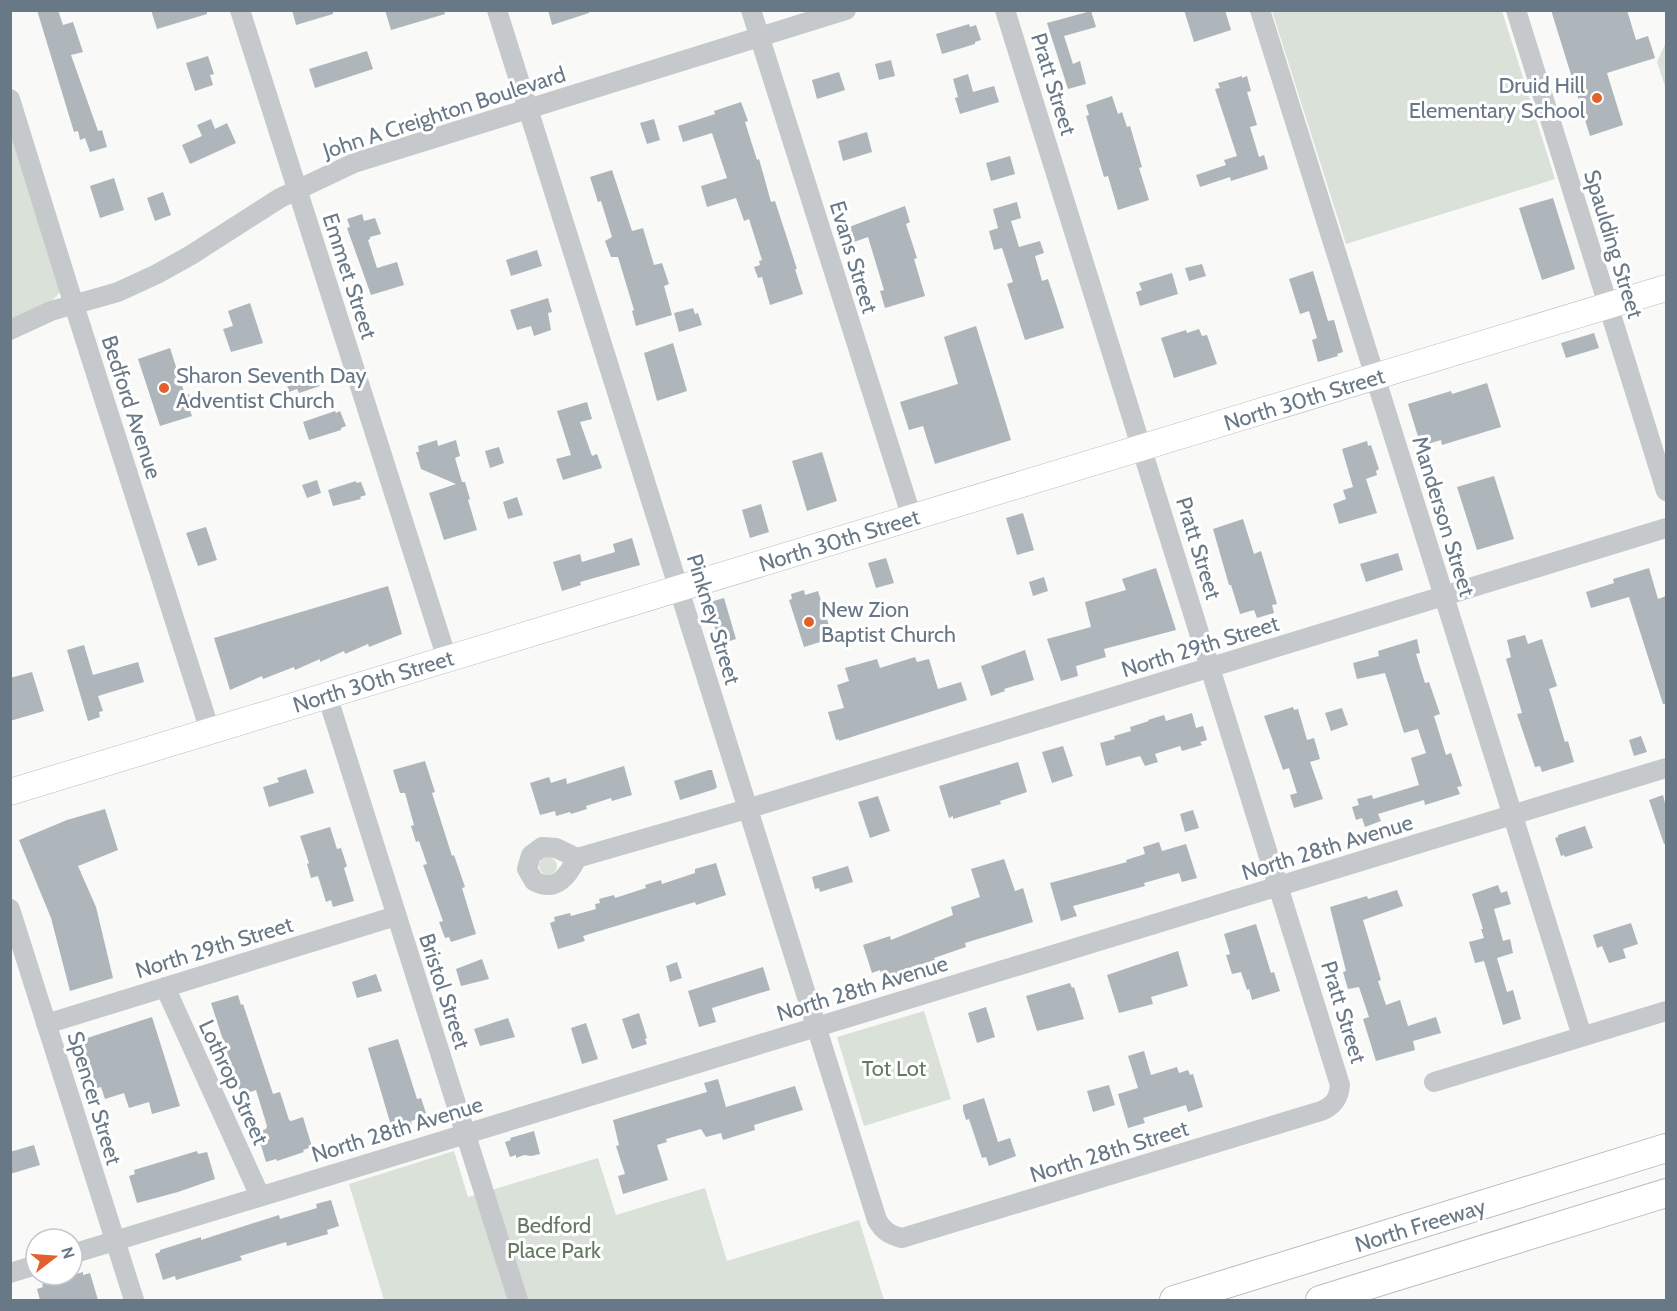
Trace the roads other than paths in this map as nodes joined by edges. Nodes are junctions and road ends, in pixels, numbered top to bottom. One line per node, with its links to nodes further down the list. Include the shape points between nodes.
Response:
1 (240, 10): 11 (street, Emmet Street)
2 (497, 10): 10 (street, Pinkney Street)
3 (751, 10): 8 (street, Evans Street)
4 (846, 10): 8 (street, John A Creighton Boulevard)
5 (1005, 10): 17 (street, Pratt Street)
6 (1260, 10): 16 (street, Manderson Street)
7 (1516, 10): 14 (street, Spaulding Street)
8 (760, 37): 10 (street, John A Creighton Boulevard); 19 (street, Evans Street)
9 (10, 99): 13 (street, Bedford Avenue)
10 (527, 108): 11 (street, John A Creighton Boulevard, via 376,155); 21 (street, Pinkney Street)
11 (297, 188): 13 (street, John A Creighton Boulevard, via 157,274 118,292); 23 (street, Emmet Street)
12 (1666, 288): 14 (main road, North 30th Street)
13 (74, 305): 15 (street, John A Creighton Boulevard); 26 (street, Bedford Avenue)
14 (1608, 306): 16 (main road, North 30th Street); 18 (street, Spaulding Street)
15 (10, 330)
16 (1375, 377): 17 (main road, North 30th Street); 22 (street, Manderson Street)
17 (1142, 448): 19 (main road, North 30th Street); 24 (street, Pratt Street)
18 (1666, 491)
19 (912, 518): 21 (main road, North 30th Street)
20 (1666, 528): 22 (street, North 29th Street)
21 (679, 589): 23 (main road, North 30th Street); 29 (street, Pinkney Street)
22 (1444, 597): 24 (street, North 29th Street); 30 (street, Manderson Street)
23 (447, 659): 25 (main road, North 30th Street)
24 (1211, 668): 29 (street, North 29th Street); 32 (street, Pratt Street)
25 (327, 695): 26 (main road, North 30th Street); 34 (street, Bristol Street)
26 (210, 730): 28 (main road, North 30th Street)
27 (1666, 768): 30 (street, North 28th Avenue)
28 (10, 792)
29 (747, 809): 31 (street, North 29th Street); 38 (street, Pinkney Street)
30 (1513, 815): 32 (street, North 28th Avenue); 39 (street, Manderson Street)
31 (577, 858)
32 (1280, 886): 38 (street, North 28th Avenue); 41 (street, Pratt Street, via 1338,1074 1340,1092)
33 (10, 909): 37 (street, Spencer Street)
34 (396, 915): 35 (street, North 29th Street); 42 (street, Bristol Street)
35 (165, 987): 37 (street, North 29th Street); 45 (street, Lothrop Street)
36 (1666, 1011): 39 (street)
37 (46, 1024): 47 (street, Spencer Street)
38 (816, 1027): 42 (street, North 28th Avenue); 46 (street, Pinkney Street, via 877,1220)
39 (1582, 1036): 40 (street)
40 (1434, 1082)
41 (1336, 1101): 46 (street, North 28th Street, via 1321,1112 910,1236)
42 (465, 1133): 45 (street, North 28th Avenue); 50 (street, Bristol Street)
43 (1666, 1148): 51 (highway, North Freeway)
44 (1666, 1193): 52 (highway, North Freeway)
45 (260, 1196): 47 (street, North 28th Avenue)
46 (892, 1235)
47 (114, 1241): 48 (street, North 28th Avenue); 49 (street, Spencer Street)
48 (84, 1250)
49 (134, 1300)
50 (518, 1300)
51 (1174, 1300)
52 (1320, 1300)

